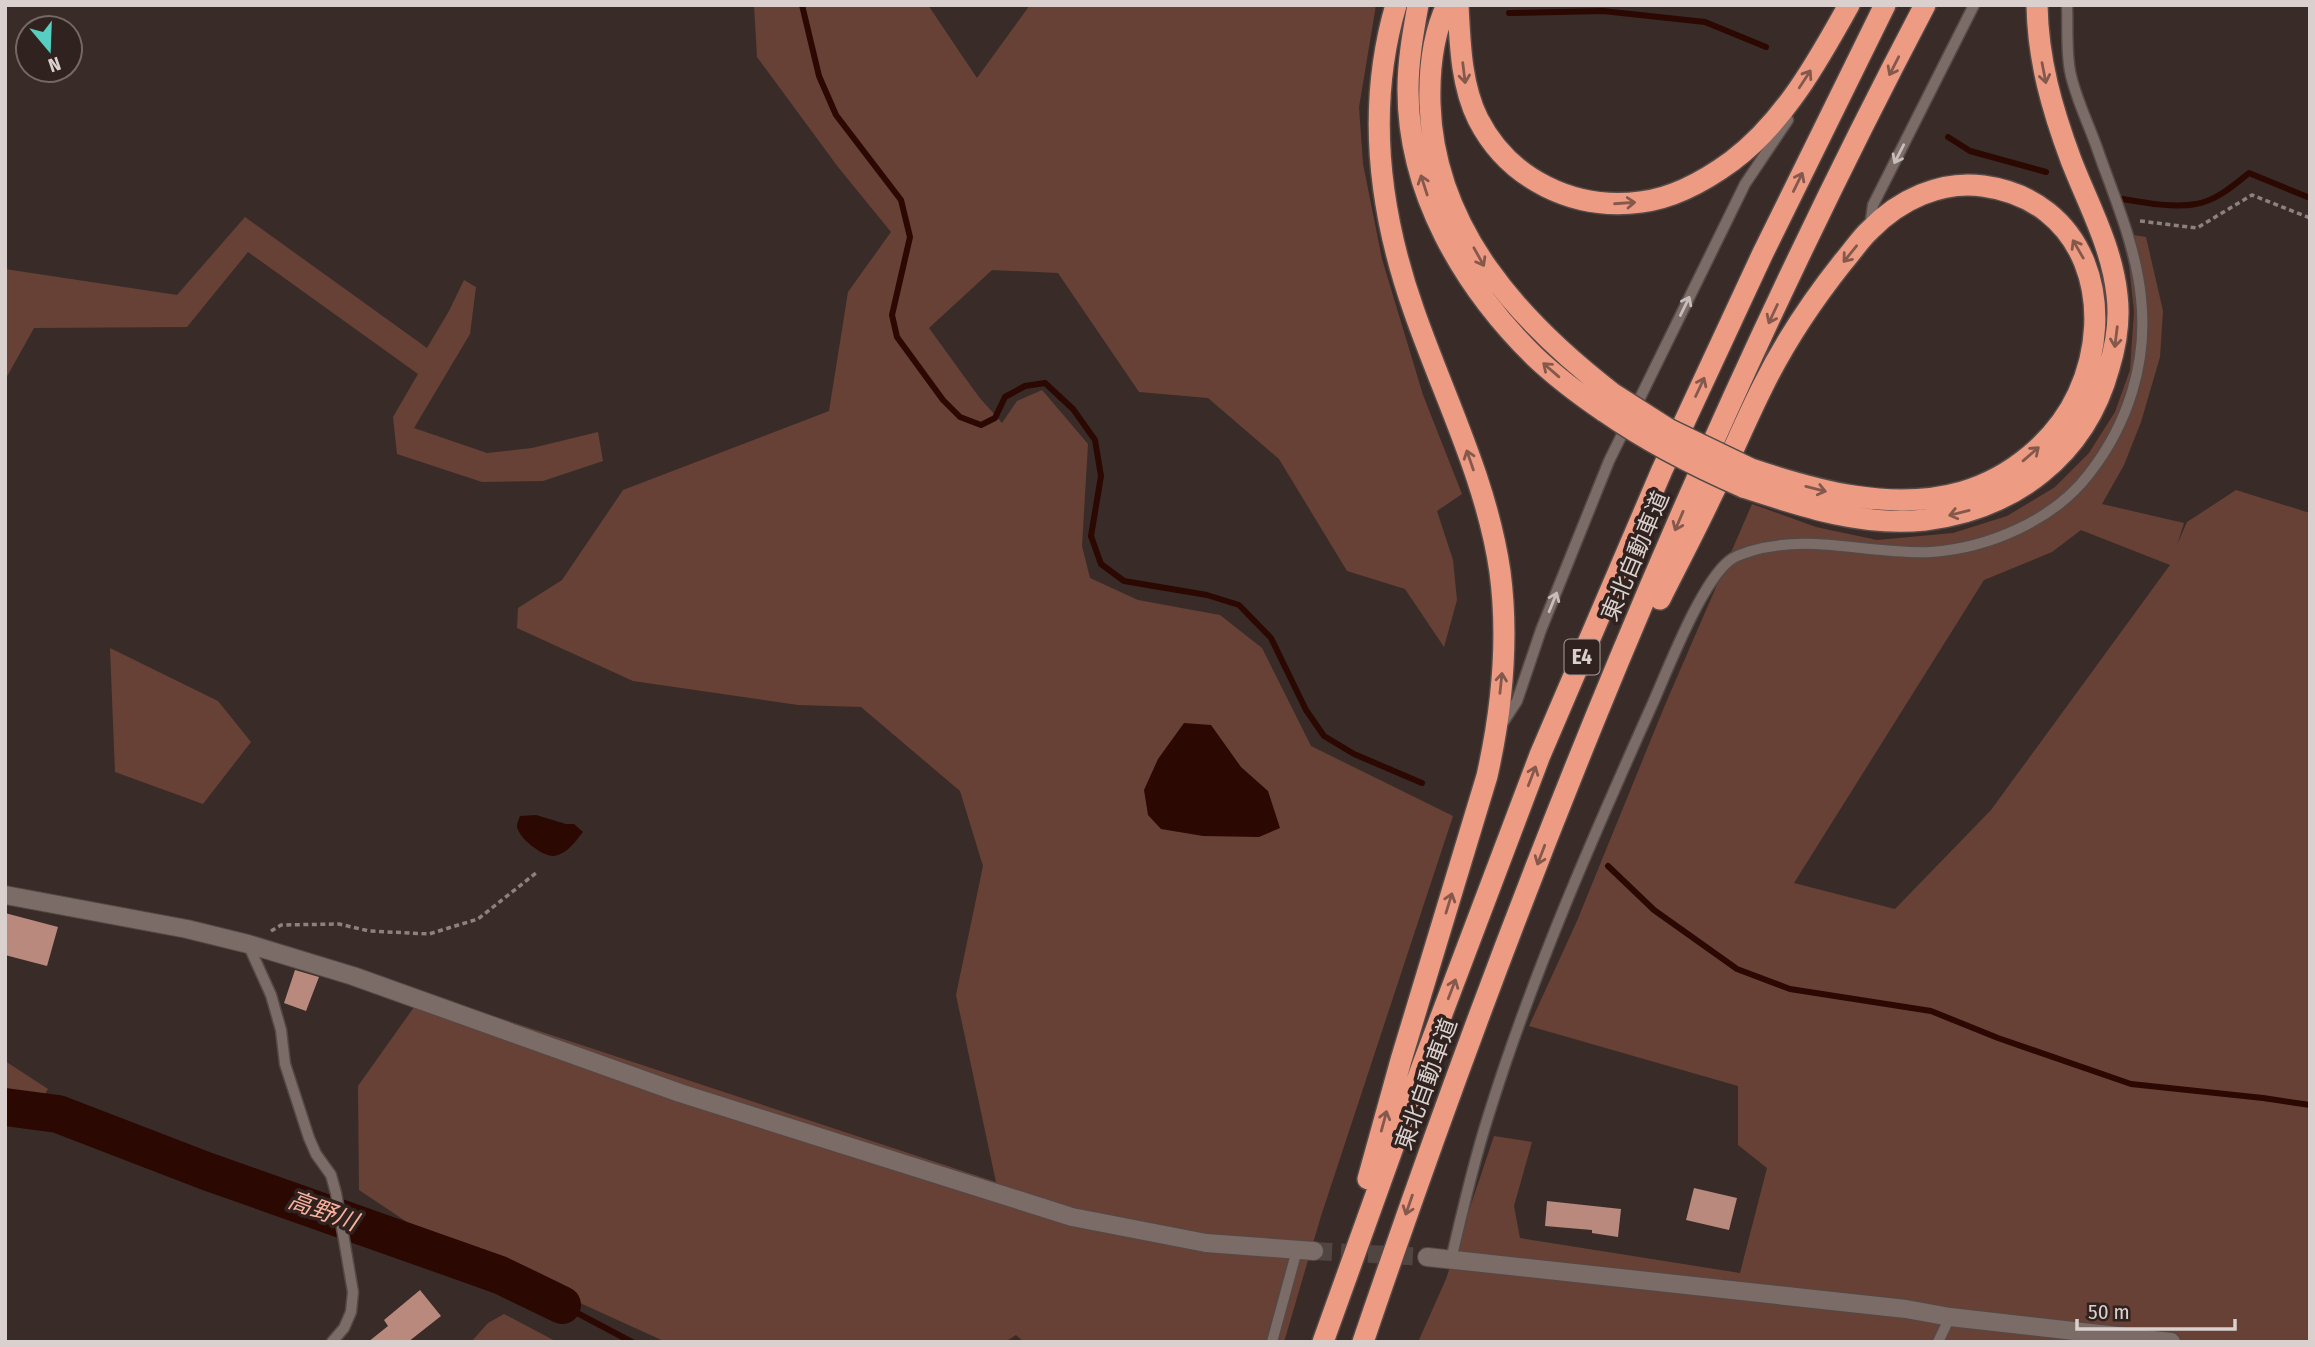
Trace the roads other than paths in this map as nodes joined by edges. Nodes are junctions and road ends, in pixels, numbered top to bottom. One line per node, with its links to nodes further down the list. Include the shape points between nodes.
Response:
1 (1396, 5): 15 (highway, one-way to 1, via 1505,651 1500,570 1482,494 1397,260 1381,181 1382,68)
2 (1418, 5): 13 (highway, one-way to 2, via 1571,388 1506,326 1465,274 1434,215 1414,150 1408,90)
3 (1447, 5): 13 (highway, one-way to 13, via 1431,62 1430,123 1444,183 1486,268)
4 (1458, 5): 11 (highway, one-way to 11, via 1466,88 1490,140 1525,175 1580,201 1643,202 1676,193 1734,159)
5 (1849, 5): 11 (highway, one-way to 5)
6 (1885, 5): 23 (highway, 東北自動車道 / E4, one-way to 6, via 1541,755 1662,470)
7 (1926, 5): 16 (highway, 東北自動車道 / E4, one-way to 16, via 1742,380)
8 (1974, 5): 12 (lane, one-way to 12, via 1873,205)
9 (2037, 5): 14 (highway, one-way to 14, via 2044,77 2102,237 2117,295 2114,353 2095,409 2070,445 2034,480 1979,508 1952,515 1923,520 1857,517 1793,504)
10 (2067, 5): 21 (lane, via 2070,72 2122,219 2141,299 2138,369 2119,427 2080,486 2031,523 1989,541 1931,552 1788,543 1733,557 1717,572 1677,649 1562,910 1488,1115)
11 (1784, 108): 15 (lane, one-way to 11, via 1517,701 1609,461 1745,184 1788,120)
12 (1869, 230): 14 (highway, one-way to 12, via 1868,498 1962,492 1991,481 2028,456 2062,422 2078,395 2089,365 2095,302 2082,254 2050,215 2004,188 1976,184 1915,196); 16 (highway, one-way to 16, via 1796,328 1763,386)
13 (1609, 403): 14 (highway, bridge, via 1660,447 1703,470)
14 (1747, 478)
15 (1496, 732): 23 (highway, one-way to 15)
16 (1575, 768): 26 (highway, 東北自動車道 / E4, one-way to 26, via 1424,1164)
17 (5, 895): 18 (street)
18 (248, 944): 19 (street, via 353,976 680,1093 1072,1217 1206,1243); 24 (lane, via 271,995 285,1064 309,1138 337,1193 353,1292 351,1312)
19 (1305, 1250): 25 (lane)
20 (1427, 1257): 21 (street)
21 (1451, 1260): 22 (street)
22 (1951, 1317): 27 (lane); 28 (street)
23 (1325, 1335)
24 (332, 1342)
25 (1272, 1342)
26 (1363, 1342)
27 (1938, 1342)
28 (2171, 1342)

